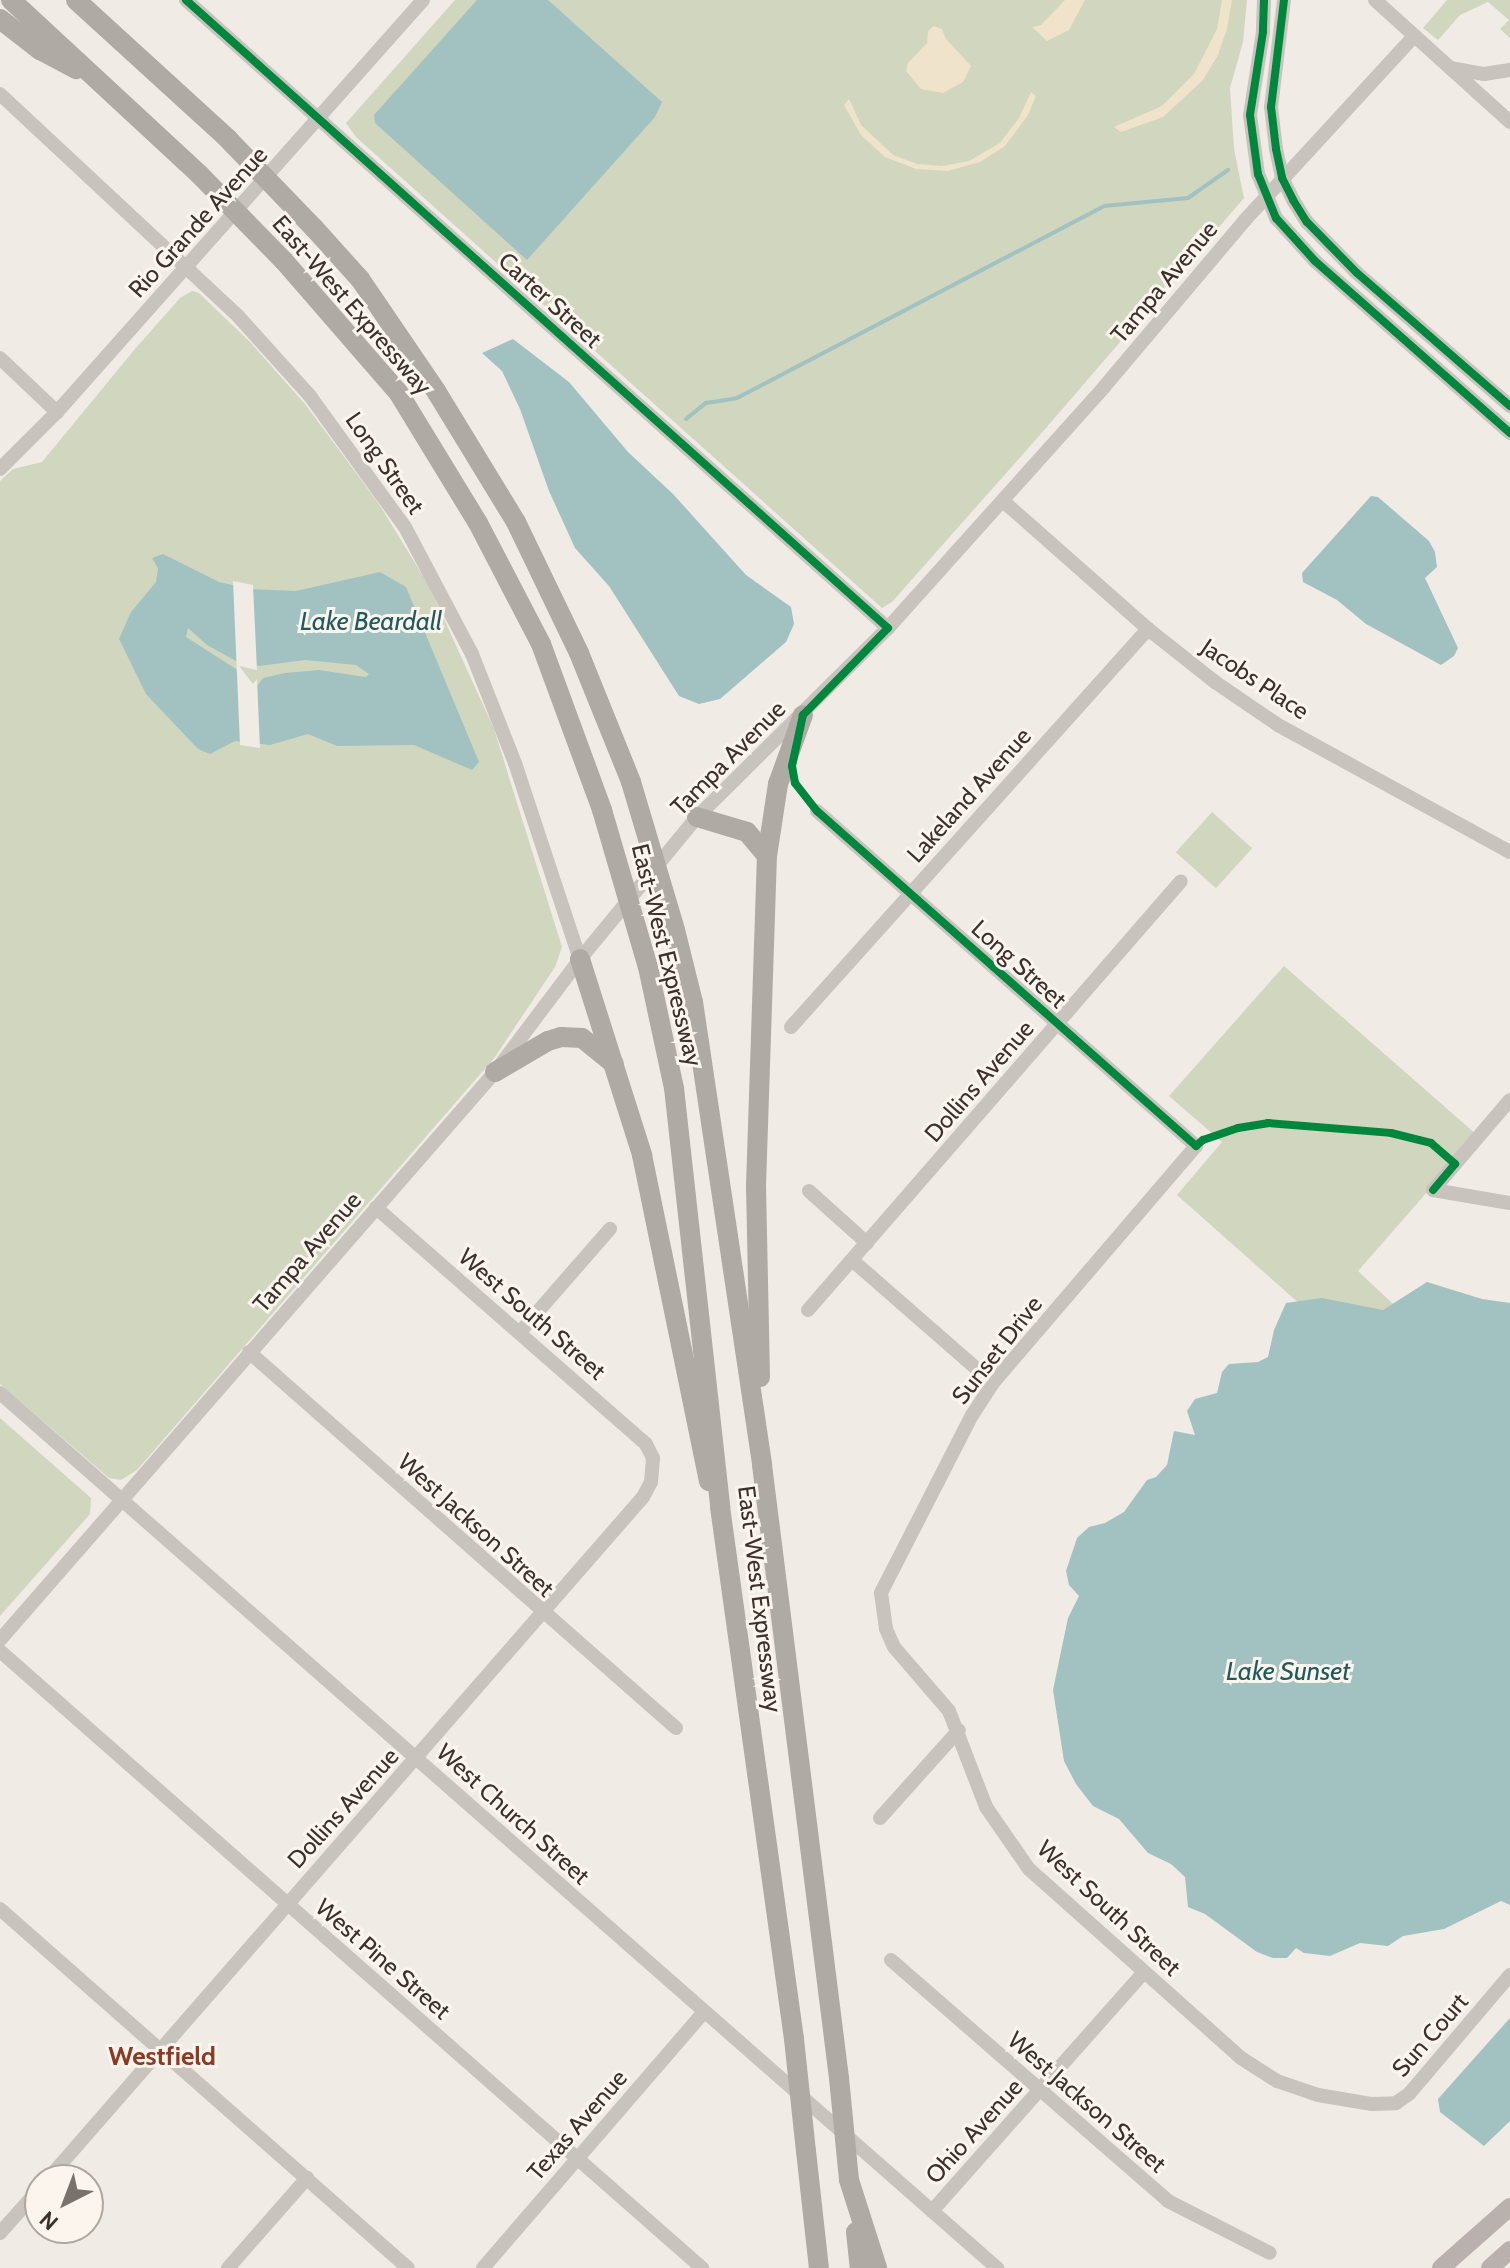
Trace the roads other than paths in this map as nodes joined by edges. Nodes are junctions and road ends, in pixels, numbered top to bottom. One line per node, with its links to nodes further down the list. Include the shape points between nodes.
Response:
1 (11, 0): 12 (highway, East-West Expressway)
2 (186, 0): 14 (street, Carter Street)
3 (423, 0): 14 (street, Rio Grande Avenue)
4 (1264, 0): 17 (street, via 1250,115)
5 (1284, 0): 16 (street, via 1271,107)
6 (1375, 0): 9 (street)
7 (81, 4): 55 (highway, East-West Expressway, bridge, via 228,139 368,292 516,522 579,653 631,782 693,1002)
8 (0, 19): 12 (highway, via 40,50)
9 (1414, 36): 10 (street); 16 (street, Tampa Avenue)
10 (1450, 68): 11 (street, via 1484,74); 15 (street)
11 (1510, 70)
12 (105, 84): 57 (highway, East-West Expressway, bridge, via 284,261 398,392 478,523 541,644 602,810 648,967 674,1088)
13 (0, 94): 18 (street, Long Street)
14 (318, 120): 18 (street, Rio Grande Avenue); 27 (street, Carter Street)
15 (1510, 122)
16 (1282, 178): 17 (street, Tampa Avenue); 19 (street, via 1307,222 1337,254)
17 (1266, 197): 21 (street, via 1293,240); 26 (street, Tampa Avenue)
18 (187, 268): 23 (street, Rio Grande Avenue); 36 (street, Long Street, via 310,396 354,453 432,575 472,654 515,763)
19 (1437, 343): 21 (street); 22 (street)
20 (0, 358): 23 (street)
21 (1425, 359): 24 (street)
22 (1510, 406)
23 (57, 412): 25 (street, Rio Grande Avenue)
24 (1510, 433)
25 (0, 469)
26 (1003, 501): 27 (street, Tampa Avenue); 28 (street, Jacobs Place)
27 (888, 628): 29 (street, Tampa Avenue)
28 (1148, 629): 32 (street, Jacobs Place, via 1278,725); 35 (street, Lakeland Avenue)
29 (803, 715): 31 (street, Tampa Avenue); 33 (highway, via 778,784)
30 (817, 811): 35 (street, Long Street)
31 (697, 817): 33 (highway, via 747,832); 36 (street, Tampa Avenue)
32 (1510, 852)
33 (767, 856): 55 (highway, via 756,1186)
34 (1181, 881): 37 (street, Dollins Avenue)
35 (910, 893): 37 (street, Long Street); 38 (street, Lakeland Avenue)
36 (580, 959): 39 (highway); 40 (street, Tampa Avenue)
37 (1057, 1025): 42 (street, Long Street); 47 (street, Dollins Avenue)
38 (791, 1027)
39 (614, 1064): 40 (highway, via 582,1038 561,1037); 57 (highway, via 659,1228 704,1470)
40 (495, 1072): 45 (street, Tampa Avenue)
41 (1510, 1100): 44 (street, via 1433,1190)
42 (1196, 1146): 52 (street, Sunset Drive)
43 (809, 1191): 47 (street)
44 (1510, 1203)
45 (376, 1208): 50 (street, West South Street); 51 (street, Tampa Avenue)
46 (610, 1229): 50 (street)
47 (867, 1243): 48 (street, Dollins Avenue)
48 (852, 1260): 49 (street, Dollins Avenue); 52 (street)
49 (808, 1310)
50 (520, 1332): 54 (street, West South Street, via 634,1432)
51 (249, 1352): 56 (street, Tampa Avenue); 59 (street, West Jackson Street)
52 (993, 1383): 58 (street, Sunset Drive, via 887,1579)
53 (0, 1393): 56 (street, West Church Street)
54 (653, 1458): 59 (street, Dollins Avenue, via 654,1471 643,1497)
55 (762, 1465): 78 (highway, East-West Expressway, bridge)
56 (123, 1501): 60 (street, Tampa Avenue); 64 (street, West Church Street)
57 (720, 1507): 79 (highway, East-West Expressway, bridge, via 794,2039)
58 (881, 1610): 63 (street, West South Street, via 894,1647)
59 (542, 1612): 62 (street, West Jackson Street); 64 (street, Dollins Avenue)
60 (0, 1640)
61 (0, 1651): 66 (street, West Pine Street)
62 (676, 1728)
63 (959, 1730): 65 (street); 69 (street, West South Street, via 986,1807 1006,1839 1029,1869)
64 (417, 1758): 66 (street, Dollins Avenue); 71 (street, West Church Street)
65 (880, 1818)
66 (287, 1905): 72 (street, Dollins Avenue); 75 (street, West Pine Street)
67 (0, 1909): 72 (street)
68 (891, 1960): 73 (street, West Jackson Street)
69 (1144, 1972): 73 (street, Ohio Avenue); 74 (street, West South Street, via 1241,2058 1277,2081)
70 (1510, 1975): 74 (street, Sun Court, via 1409,2094 1396,2103)
71 (704, 2012): 75 (street, Texas Avenue); 82 (street, West Church Street)
72 (161, 2051): 76 (street, Dollins Avenue); 77 (street)
73 (1039, 2090): 82 (street, Ohio Avenue); 85 (street, West Jackson Street, via 1168,2201)
74 (1372, 2104)
75 (578, 2158): 88 (street, Texas Avenue); 89 (street, West Pine Street)
76 (61, 2164)
77 (307, 2178): 86 (street); 87 (street)
78 (849, 2180): 92 (highway, East-West Expressway); 93 (highway)
79 (807, 2184): 90 (highway); 91 (highway, East-West Expressway)
80 (24, 2206): 83 (street)
81 (1510, 2207): 95 (main road)
82 (932, 2211): 94 (street, West Church Street)
83 (0, 2233)
84 (1510, 2250): 96 (main road)
85 (1270, 2253)
86 (228, 2268)
87 (408, 2268)
88 (483, 2268)
89 (702, 2268)
90 (806, 2268)
91 (819, 2268)
92 (860, 2268)
93 (877, 2268)
94 (997, 2268)
95 (1441, 2268)
96 (1490, 2268)

